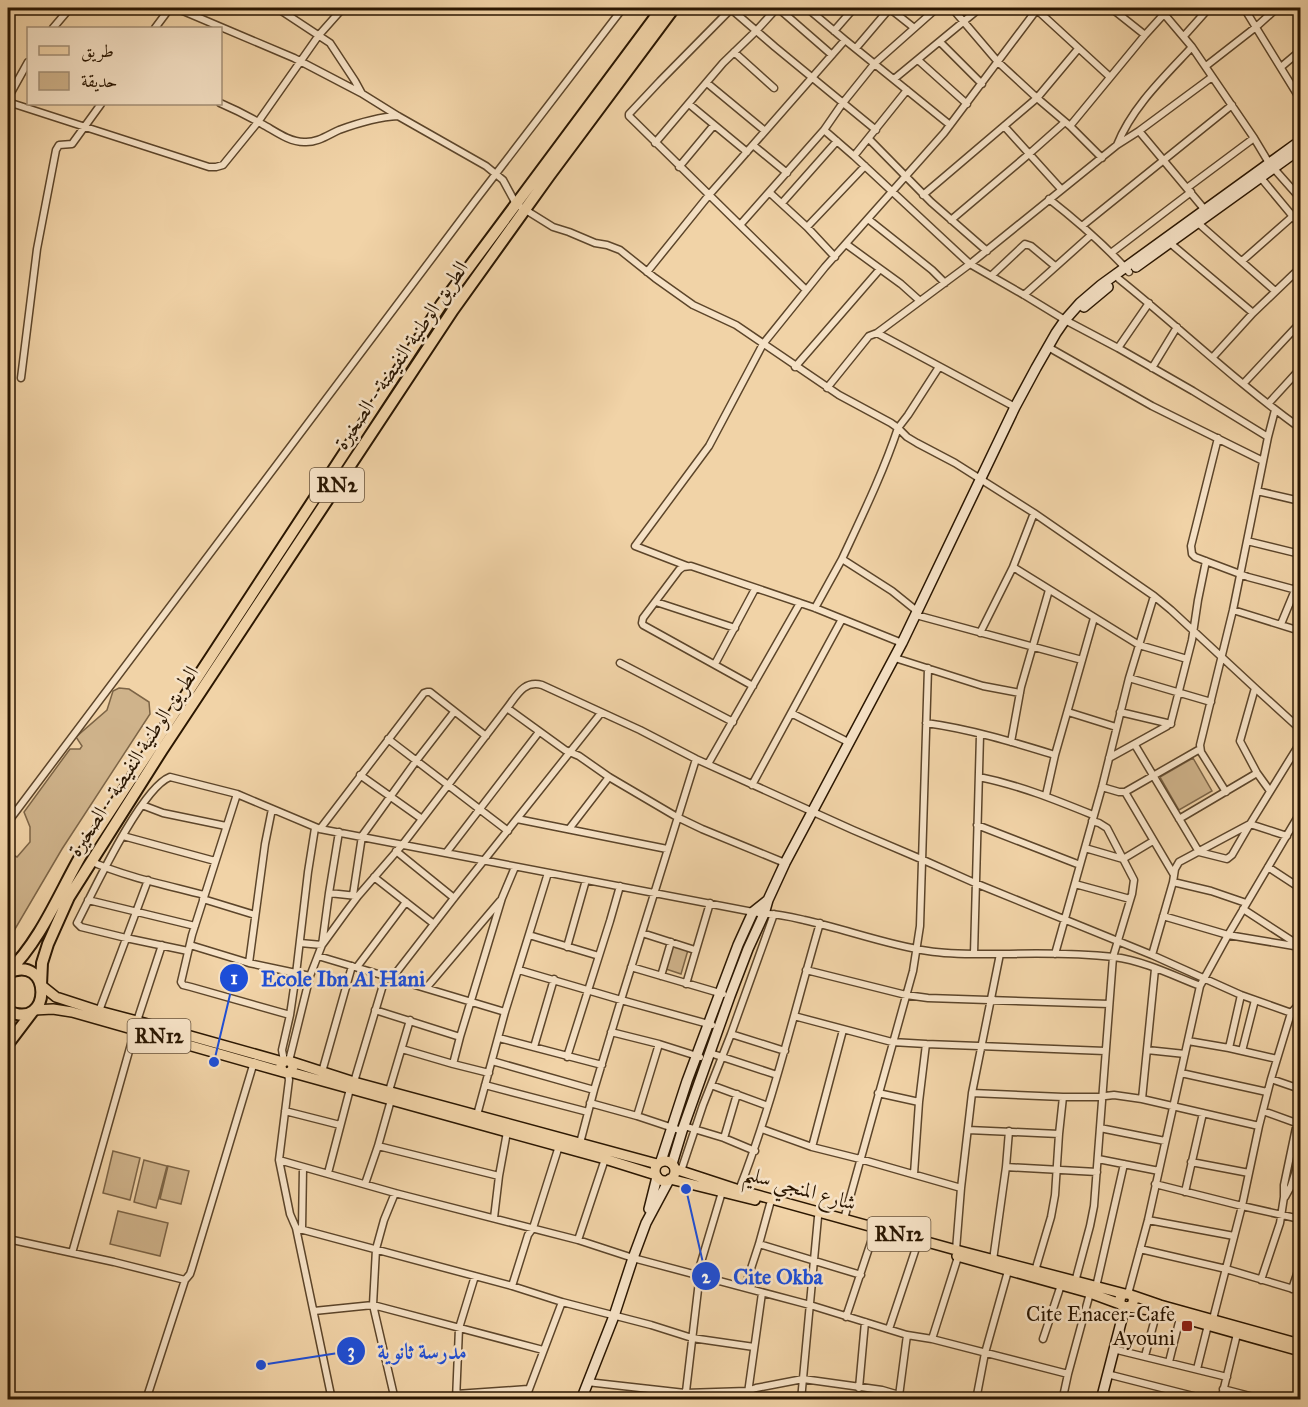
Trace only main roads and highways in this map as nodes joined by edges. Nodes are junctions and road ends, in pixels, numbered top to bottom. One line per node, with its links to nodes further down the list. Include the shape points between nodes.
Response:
1 (662, 8): 3 (highway, الطريق الوطنية النفيضة - الصخيرة / RN2)
2 (674, 8): 3 (highway, الطريق الوطنية النفيضة - الصخيرة / RN2)
3 (642, 43): 4 (highway, الطريق الوطنية النفيضة - الصخيرة / RN2, via 426,328)
4 (85, 859): 5 (highway, الطريق الوطنية النفيضة - الصخيرة / RN2, via 33,941); 6 (highway, الطريق الوطنية النفيضة - الصخيرة / RN2, via 48,944)
5 (8, 972): 6 (highway, via 27,971)
6 (41, 985): 7 (highway, الطريق الوطنية النفيضة - الصخيرة, via 41,999); 9 (main road, RN12, via 56,997)
7 (34, 1010): 8 (highway, via 20,1015); 9 (main road, RN12, via 52,1009); 10 (highway)
8 (8, 1011)
9 (136, 1025): 11 (main road, RN12); 11 (main road, RN12, via 254,1062)
10 (8, 1044)
11 (287, 1066): 12 (main road, RN12); 12 (main road, RN12, via 322,1072)
12 (352, 1085): 13 (main road, RN12)
13 (390, 1096): 14 (main road, RN12); 16 (main road, RN12)
14 (659, 1163): 15 (main road, RN12, via 666,1161); 16 (main road)
15 (676, 1168): 17 (main road); 18 (main road, شارع المنجي سليم / RN12)
16 (656, 1176): 17 (main road, RN12, via 663,1181)
17 (670, 1179): 18 (main road, شارع المنجي سليم / RN12)
18 (957, 1253): 19 (main road, شارع المنجي سليم / RN12, via 1035,1271); 19 (main road, شارع المنجي سليم / RN12, via 1008,1271)
19 (1093, 1290): 20 (main road, شارع المنجي سليم / RN12); 21 (main road, شارع المنجي سليم / RN12)
20 (1128, 1294): 21 (main road, via 1121,1296); 22 (main road, شارع المنجي سليم / RN12)
21 (1124, 1306): 22 (main road, شارع المنجي سليم / RN12)
22 (1210, 1322): 23 (main road, شارع المنجي سليم / RN12); 24 (main road, شارع المنجي سليم / RN12)
23 (1300, 1344)
24 (1300, 1352)

